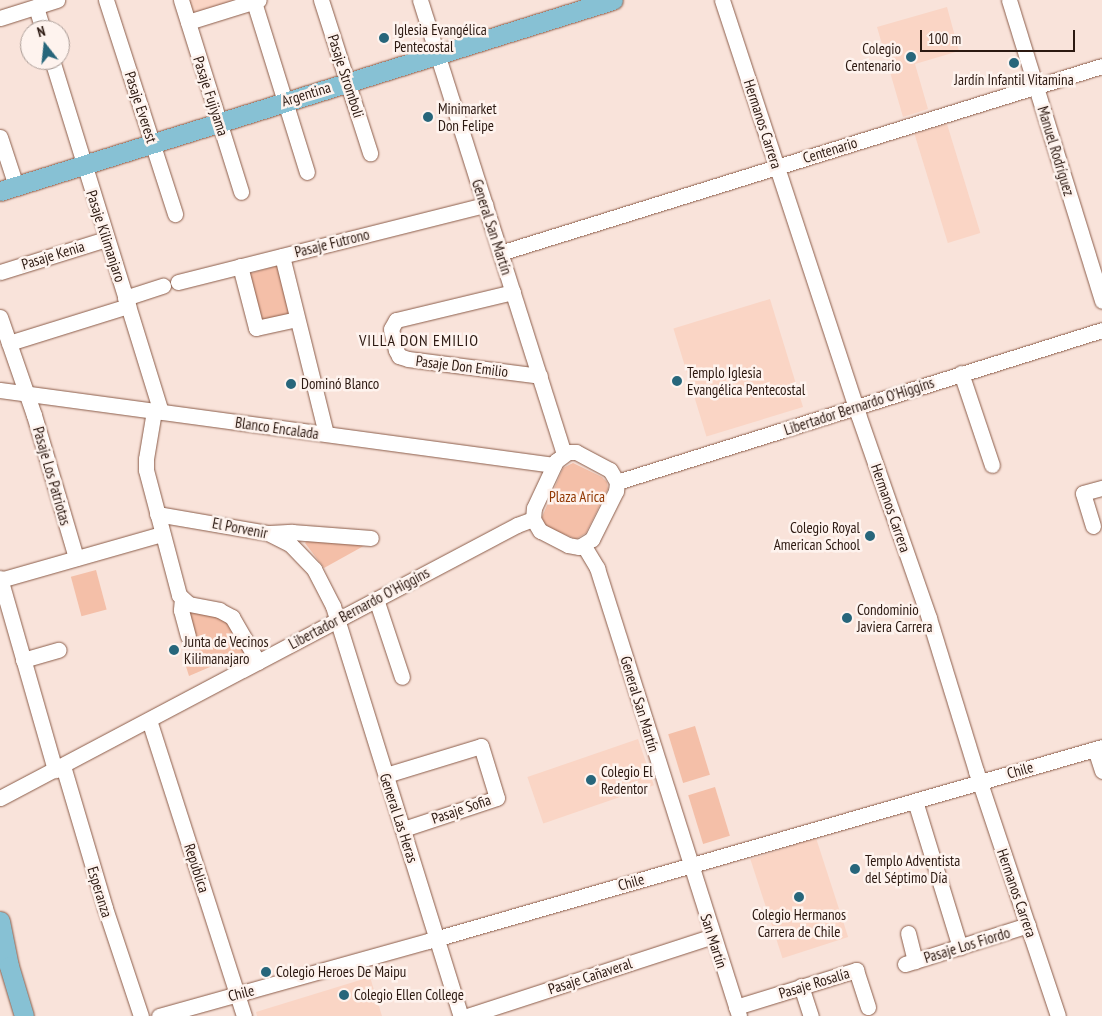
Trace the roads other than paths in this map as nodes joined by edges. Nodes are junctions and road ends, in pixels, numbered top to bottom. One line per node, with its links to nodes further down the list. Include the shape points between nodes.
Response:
1 (57, 0): 10 (street)
2 (106, 0): 22 (street, Pasaje Everest)
3 (181, 0): 13 (street, Pasaje Fujiyama)
4 (321, 0): 17 (street, Pasaje Stromboli)
5 (420, 0): 14 (street, General San Martín)
6 (613, 0): 14 (main road, Argentina)
7 (722, 0): 25 (street, Hermanos Carrera)
8 (1010, 0): 18 (street, Manuel Rodríguez)
9 (257, 1): 13 (street); 19 (street)
10 (36, 7): 11 (street); 12 (street)
11 (0, 18)
12 (40, 20)
13 (188, 22): 20 (street, Pasaje Fujiyama)
14 (437, 53): 17 (main road, Argentina); 29 (street, General San Martín)
15 (1102, 66): 18 (street, Centenario)
16 (55, 70): 24 (street, Pasaje Kilimanjaro)
17 (347, 82): 19 (main road, Argentina); 23 (street, Pasaje Stromboli)
18 (1036, 86): 25 (street, Centenario); 39 (street, Manuel Rodríguez)
19 (285, 101): 20 (main road, Argentina); 26 (street)
20 (219, 122): 22 (main road, Argentina); 28 (street, Pasaje Fujiyama)
21 (0, 137): 27 (street)
22 (152, 143): 24 (main road, Argentina); 30 (street, Pasaje Everest)
23 (370, 153)
24 (83, 165): 27 (main road, Argentina); 31 (street, Pasaje Kilimanjaro)
25 (777, 166): 32 (street, Centenario); 49 (street, Hermanos Carrera)
26 (307, 172)
27 (8, 188)
28 (242, 192)
29 (485, 205): 32 (street, General San Martín); 33 (street, Pasaje Futrono)
30 (175, 214)
31 (106, 239): 35 (street, Pasaje Kenia); 40 (street, Pasaje Kilimanjaro)
32 (500, 254): 38 (street, General San Martín)
33 (282, 256): 34 (street, Pasaje Futrono); 42 (street)
34 (240, 266): 36 (street, Pasaje Futrono); 42 (street, via 256,328)
35 (0, 272)
36 (178, 282)
37 (163, 286): 40 (street)
38 (513, 292): 46 (street, General San Martín); 46 (street, Pasaje Don Emilio, via 400,318 391,329 396,350 402,358)
39 (1102, 301)
40 (126, 302): 44 (street); 50 (street, Pasaje Kilimanjaro)
41 (0, 317): 44 (street, Pasaje Los Patriotas)
42 (297, 319): 51 (street)
43 (1102, 330): 45 (street, Libertador Bernardo O'Higgins)
44 (9, 343): 48 (street, Pasaje Los Patriotas)
45 (961, 373): 49 (street, Libertador Bernardo O'Higgins); 53 (street)
46 (540, 376): 52 (street, General San Martín)
47 (0, 390): 48 (street, Blanco Encalada)
48 (25, 394): 50 (street, Blanco Encalada); 65 (street, Pasaje Los Patriotas)
49 (856, 406): 54 (street, Libertador Bernardo O'Higgins); 80 (street, Hermanos Carrera, via 929,618)
50 (158, 412): 51 (street, Blanco Encalada); 58 (street, Pasaje Kilimanjaro, via 146,464)
51 (326, 434): 52 (street, Blanco Encalada)
52 (559, 459): 54 (street, via 576,452 610,470); 59 (street, via 534,508)
53 (992, 465)
54 (617, 482): 64 (street, via 616,491 594,535)
55 (1102, 488): 57 (street)
56 (1102, 495): 57 (street)
57 (1084, 496): 60 (street)
58 (157, 514): 61 (street, El Porvenir); 62 (street, Pasaje Kilimanjaro)
59 (533, 519): 64 (street, via 540,531 568,545); 68 (street, Libertador Bernardo O'Higgins, via 521,522)
60 (1093, 526)
61 (268, 533): 63 (street); 69 (street, El Porvenir, via 290,544 309,562)
62 (162, 534): 65 (street); 67 (street, Pasaje Kilimanjaro)
63 (371, 538)
64 (584, 546): 84 (street, General San Martín, via 597,568)
65 (76, 558): 66 (street)
66 (0, 580): 72 (street, Esperanza)
67 (182, 598): 70 (street, Pasaje Kilimanjaro, via 181,610); 73 (street, via 194,606 219,610 232,617)
68 (376, 600): 69 (street, Libertador Bernardo O'Higgins); 74 (street)
69 (337, 620): 73 (street, Libertador Bernardo O'Higgins); 79 (street, General Las Heras)
70 (188, 636)
71 (58, 650): 72 (street)
72 (24, 660): 77 (street, Esperanza)
73 (258, 662): 75 (street, Libertador Bernardo O'Higgins)
74 (402, 678)
75 (149, 720): 77 (street, Libertador Bernardo O'Higgins); 92 (street, República)
76 (1098, 748): 78 (street); 80 (street, Chile)
77 (59, 768): 81 (street, Libertador Bernardo O'Higgins); 97 (street, Esperanza)
78 (1102, 771)
79 (386, 775): 83 (street, General Las Heras); 83 (street, Pasaje Sofia, via 481,746 497,798)
80 (980, 782): 82 (street, Chile); 85 (street, Hermanos Carrera)
81 (0, 798)
82 (915, 801): 84 (street, Chile); 90 (street)
83 (403, 829): 89 (street, General Las Heras)
84 (690, 865): 88 (street, San Martín); 89 (street, Chile)
85 (1028, 925): 90 (street, Pasaje Los Fiordo); 103 (street, Hermanos Carrera)
86 (2, 927): 95 (main road, via 9,966); 96 (main road)
87 (908, 933): 90 (street, Pasaje Los Fiordo, via 910,962)
88 (713, 936): 94 (street, San Martín); 101 (street, Pasaje Cañaveral)
89 (437, 938): 92 (street, Chile); 100 (street, General Las Heras)
90 (960, 947)
91 (801, 986): 93 (street, Pasaje Rosalía, via 856,970); 94 (street, Pasaje Rosalía); 102 (street)
92 (238, 994): 98 (street, Chile); 99 (street, República)
93 (868, 1007)
94 (737, 1012)
95 (24, 1016)
96 (33, 1016)
97 (141, 1016)
98 (159, 1016)
99 (244, 1016)
100 (461, 1016)
101 (467, 1016)
102 (810, 1016)
103 (1058, 1016)

